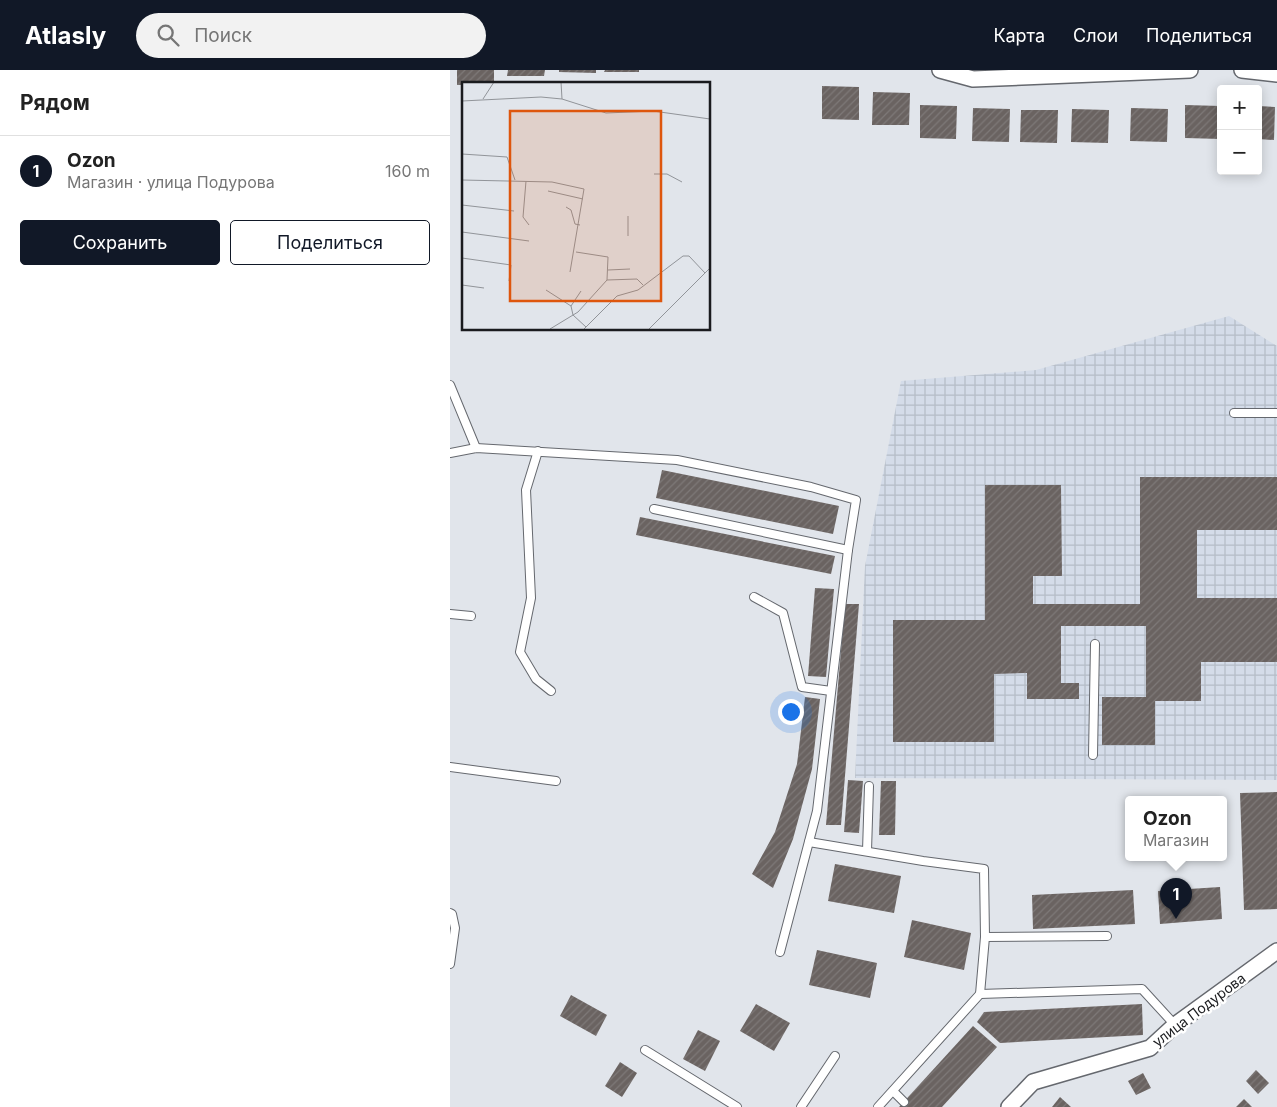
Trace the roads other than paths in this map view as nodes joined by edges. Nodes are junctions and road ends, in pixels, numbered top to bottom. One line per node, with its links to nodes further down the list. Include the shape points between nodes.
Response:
1 (940, 70): 2 (street, via 973,79)
2 (1190, 70)
3 (1242, 70): 4 (street)
4 (1277, 74)
5 (450, 385): 8 (lane)
6 (1234, 413): 7 (lane)
7 (1277, 413)
8 (476, 448): 9 (lane); 10 (lane)
9 (538, 451): 12 (lane, via 677,460 811,487 856,500); 17 (lane, via 526,490 531,598 520,652 536,678)
10 (450, 453)
11 (654, 509): 12 (lane)
12 (848, 550): 18 (lane)
13 (754, 597): 18 (lane, via 783,613 802,687)
14 (450, 614): 15 (lane)
15 (471, 616)
16 (1095, 644): 19 (lane)
17 (552, 692)
18 (831, 692): 23 (lane, via 817,811)
19 (1093, 755)
20 (450, 767): 21 (lane)
21 (556, 781)
22 (869, 786): 24 (lane)
23 (809, 842): 24 (lane); 29 (lane)
24 (867, 851): 27 (lane, via 984,869)
25 (450, 913): 30 (lane, via 455,928)
26 (1108, 936): 27 (lane)
27 (985, 937): 31 (lane)
28 (1277, 951): 32 (street, улица Подурова)
29 (780, 952)
30 (450, 964)
31 (980, 994): 32 (lane, via 1142,989); 35 (lane)
32 (1175, 1025): 40 (street, улица Подурова, via 1150,1048 1033,1082)
33 (645, 1050): 37 (lane)
34 (835, 1056): 38 (lane)
35 (893, 1091): 36 (lane); 39 (lane)
36 (904, 1102)
37 (737, 1107)
38 (801, 1107)
39 (878, 1107)
40 (1009, 1107)

